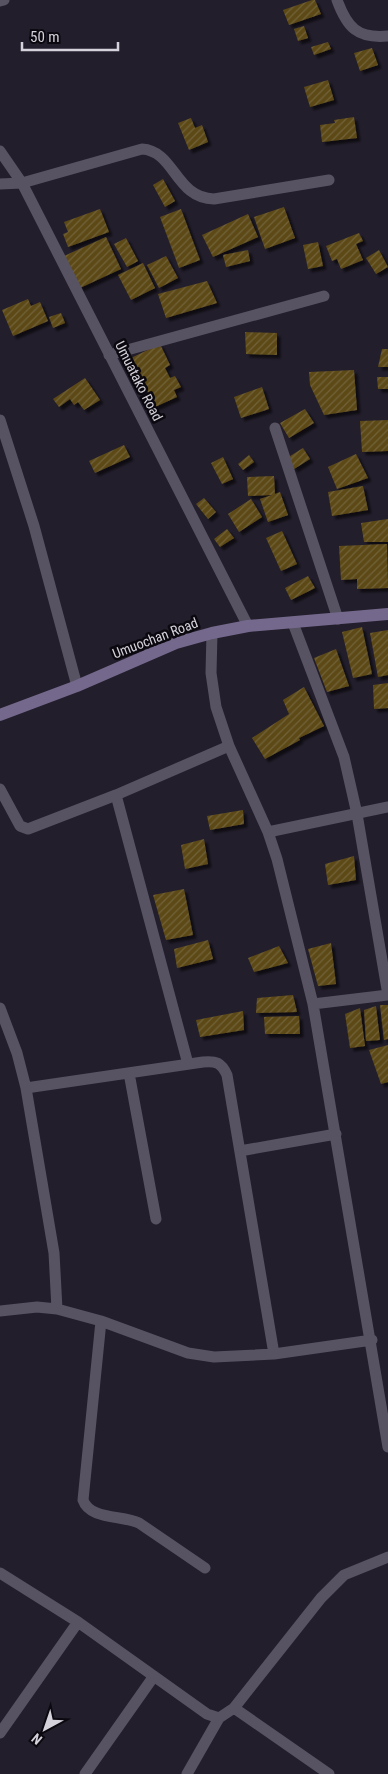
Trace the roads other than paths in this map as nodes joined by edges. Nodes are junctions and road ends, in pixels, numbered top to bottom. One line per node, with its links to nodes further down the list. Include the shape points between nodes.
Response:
1 (4, 0): 3 (street)
2 (337, 0): 4 (street, via 343,16 356,31 372,37)
3 (0, 1)
4 (388, 36)
5 (0, 151): 7 (street, Umuatako Road)
6 (329, 180): 7 (street, via 203,199 186,189 159,154 142,149)
7 (22, 183): 8 (street); 10 (street, Umuatako Road)
8 (0, 184)
9 (324, 296): 10 (street)
10 (109, 354): 16 (street, Umuatako Road)
11 (0, 420): 18 (street, via 34,526)
12 (275, 428): 14 (street)
13 (388, 614): 14 (street, Umuochan Road)
14 (338, 619): 15 (street, Umuochan Road)
15 (293, 623): 16 (street, Umuochan Road); 24 (street, via 344,757)
16 (248, 626): 17 (street, Umuochan Road)
17 (212, 632): 18 (street, Umuochan Road, via 176,643); 20 (street, via 211,672 216,707)
18 (77, 686): 19 (street, Umuochan Road)
19 (0, 715)
20 (229, 746): 22 (street); 25 (street)
21 (0, 789): 22 (street, via 20,826 28,829)
22 (116, 795): 29 (street)
23 (388, 807): 24 (street)
24 (357, 814): 25 (street); 26 (street)
25 (268, 832): 27 (street)
26 (388, 995): 27 (street)
27 (313, 1004): 32 (street)
28 (0, 1008): 31 (street, via 17,1052)
29 (188, 1064): 30 (street); 33 (street, via 216,1061 223,1066)
30 (129, 1073): 31 (street); 34 (street)
31 (26, 1088): 35 (street, via 54,1253)
32 (336, 1134): 33 (street); 38 (street)
33 (240, 1151): 39 (street)
34 (156, 1219)
35 (57, 1309): 36 (street, via 37,1307); 37 (street)
36 (0, 1312)
37 (101, 1321): 39 (street, via 188,1353 214,1357); 42 (street, via 84,1500 86,1508 139,1523)
38 (372, 1340): 39 (street); 40 (street)
39 (274, 1354)
40 (388, 1447)
41 (388, 1557): 46 (street, via 344,1575)
42 (205, 1568)
43 (0, 1573): 44 (street)
44 (78, 1622): 45 (street); 48 (street)
45 (154, 1676): 47 (street, via 207,1714); 49 (street)
46 (234, 1708): 47 (street); 51 (street)
47 (219, 1718): 50 (street)
48 (0, 1733)
49 (85, 1774)
50 (188, 1774)
51 (329, 1774)

